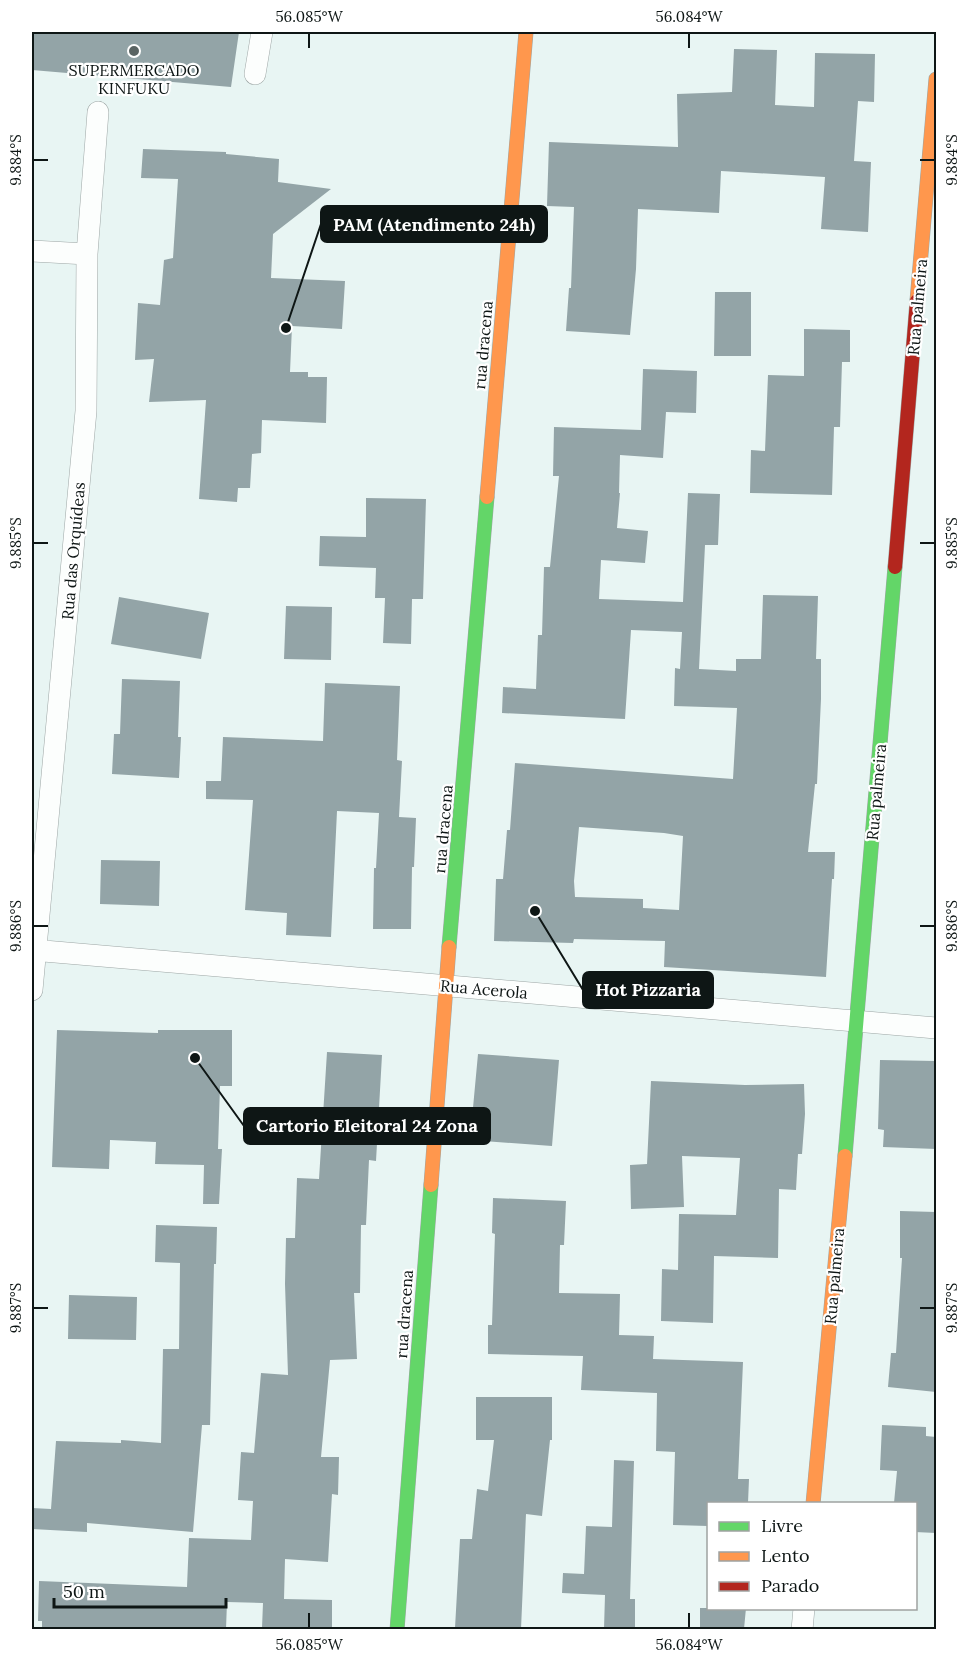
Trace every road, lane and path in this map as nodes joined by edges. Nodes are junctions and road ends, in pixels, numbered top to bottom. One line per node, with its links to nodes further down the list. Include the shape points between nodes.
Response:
1 (262, 32): 3 (street)
2 (526, 32): 9 (street, rua dracena)
3 (255, 74)
4 (936, 79): 11 (street, Rua palmeira)
5 (98, 112): 7 (street, Rua das Orquídeas)
6 (32, 251): 7 (street)
7 (87, 254): 8 (street, Rua das Orquídeas, via 86,411)
8 (33, 950): 9 (street, Rua Acerola); 10 (street, Rua das Orquídeas)
9 (446, 986): 11 (street, Rua Acerola); 15 (street, rua dracena)
10 (32, 990)
11 (857, 1021): 12 (street, Rua Acerola); 13 (street, Rua palmeira)
12 (936, 1028)
13 (813, 1502)
14 (804, 1610): 16 (street)
15 (397, 1629)
16 (802, 1629)

